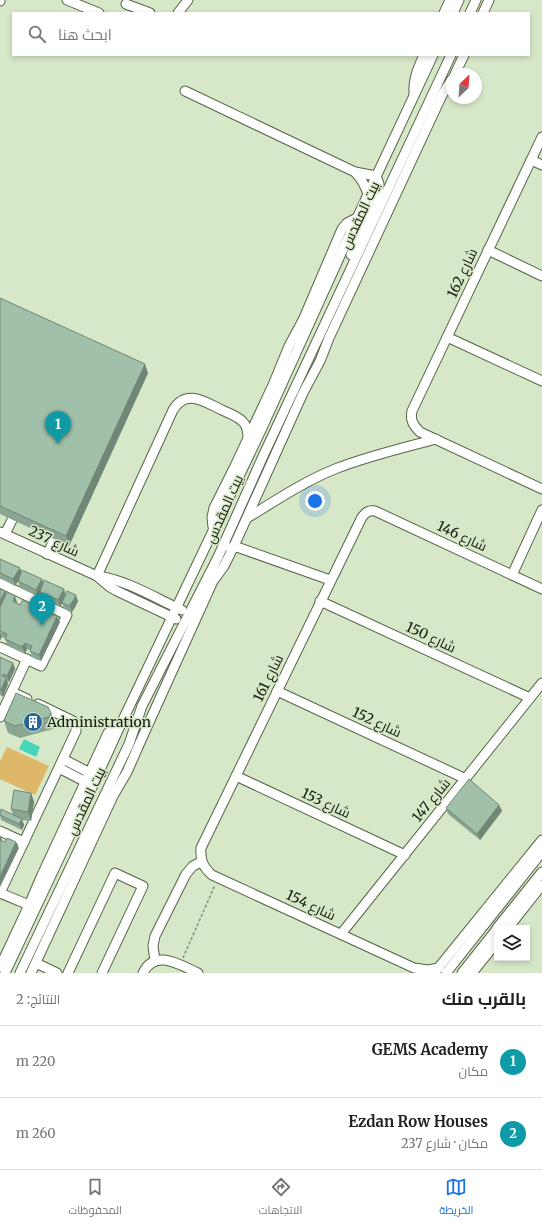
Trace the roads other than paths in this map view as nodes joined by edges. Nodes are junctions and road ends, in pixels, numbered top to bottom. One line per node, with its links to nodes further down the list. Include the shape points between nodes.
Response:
1 (68, 0): 9 (street)
2 (188, 0): 11 (street)
3 (450, 0): 12 (street)
4 (459, 0): 13 (street)
5 (472, 0): 14 (street)
6 (476, 0): 15 (street)
7 (489, 0): 16 (street)
8 (126, 4): 10 (street)
9 (97, 12)
10 (147, 12)
11 (179, 12)
12 (444, 12)
13 (453, 12)
14 (470, 12)
15 (470, 12)
16 (483, 12)
17 (424, 56): 24 (street, بيت المقدس, via 413,82)
18 (433, 56): 24 (street, بيت المقدس)
19 (451, 56): 34 (street, بيت المقدس)
20 (464, 56): 21 (street)
21 (458, 68)
22 (446, 90): 45 (street, بيت المقدس)
23 (185, 92): 28 (street)
24 (414, 96): 29 (street, بيت المقدس)
25 (542, 137): 26 (street, شارع 162)
26 (531, 160): 27 (street); 32 (street, شارع 162)
27 (542, 165)
28 (355, 172): 29 (street); 30 (street, via 366,186)
29 (376, 176): 30 (street, بيت المقدس); 34 (street, via 379,193 354,247)
30 (368, 194): 31 (street, بيت المقدس)
31 (357, 218): 37 (street, بيت المقدس, via 342,230); 47 (street, بيت المقدس)
32 (488, 250): 33 (street); 35 (street, شارع 162)
33 (542, 276)
34 (346, 278): 51 (street, بيت المقدس)
35 (447, 337): 36 (street); 40 (street, شارع 162, via 412,411 411,421 420,432)
36 (542, 381)
37 (259, 416): 38 (street); 39 (street, بيت المقدس)
38 (241, 420): 39 (street, via 246,427); 53 (street, via 196,398 187,398 175,406)
39 (248, 438): 47 (street, بيت المقدس, via 214,508)
40 (436, 439): 41 (street); 45 (street, via 335,469)
41 (542, 490)
42 (542, 510): 52 (street)
43 (369, 511): 52 (street, شارع 146, via 375,511); 54 (street, شارع 161, via 362,517)
44 (30, 514): 48 (street, via 22,510 17,512)
45 (246, 518): 49 (street, بيت المقدس)
46 (60, 525): 50 (street)
47 (214, 527): 58 (street, بيت المقدس)
48 (2, 533): 50 (street, شارع 237)
49 (234, 546): 51 (street); 54 (street); 72 (street, بيت المقدس, via 213,581)
50 (47, 554): 53 (street, شارع 237)
51 (218, 557): 59 (street, بيت المقدس)
52 (512, 574): 56 (street, شارع 146)
53 (97, 576): 58 (street, شارع 237, via 121,582); 60 (street, شارع 237, via 117,591)
54 (330, 580): 57 (street, شارع 161)
55 (0, 583): 63 (street, via 67,615 41,666)
56 (542, 589)
57 (320, 601): 65 (street, شارع 161); 67 (street, شارع 150)
58 (176, 608): 59 (street, شارع 237); 60 (street, بيت المقدس)
59 (189, 613): 61 (street, بيت المقدس)
60 (172, 617): 61 (street, شارع 237); 69 (street, بيت المقدس)
61 (184, 623): 70 (street, بيت المقدس, via 142,706)
62 (0, 647): 63 (street)
63 (27, 659): 66 (street)
64 (542, 683): 67 (street, شارع 147)
65 (277, 691): 75 (street, شارع 161); 76 (street, شارع 152)
66 (12, 692): 68 (street); 71 (street, via 74,721 76,731)
67 (530, 698): 76 (street, شارع 147)
68 (0, 717)
69 (120, 726): 74 (street, بيت المقدس, via 108,733); 101 (street, بيت المقدس)
70 (128, 744): 72 (street); 102 (street, بيت المقدس)
71 (63, 759): 73 (street); 74 (street, بيت المقدس)
72 (132, 761): 97 (street, بيت المقدس, via 113,796)
73 (59, 768): 77 (street, بيت المقدس); 80 (street)
74 (90, 773): 77 (street, بيت المقدس)
75 (236, 776): 82 (street, شارع 153); 83 (street, شارع 161, via 202,848)
76 (466, 779): 82 (street, شارع 147)
77 (86, 782): 87 (street, بيت المقدس)
78 (0, 831): 80 (street)
79 (542, 840): 94 (street)
80 (24, 842): 86 (street)
81 (542, 852): 93 (street)
82 (405, 855): 91 (street, شارع 147)
83 (201, 862): 91 (street, شارع 154, via 205,869 218,877); 96 (street, via 183,878 155,936)
84 (542, 872): 88 (street)
85 (542, 885): 89 (street)
86 (0, 893): 87 (street)
87 (29, 906): 95 (street, بيت المقدس)
88 (499, 925)
89 (510, 925)
90 (494, 932): 109 (street)
91 (342, 934): 99 (street, شارع 154)
92 (494, 946): 110 (street)
93 (467, 947): 94 (street); 100 (street)
94 (452, 950): 100 (street)
95 (4, 951): 98 (street, بيت المقدس)
96 (155, 961): 107 (street, via 147,966); 108 (street, via 166,960)
97 (36, 963): 103 (street, بيت المقدس); 104 (street)
98 (0, 967)
99 (415, 971): 100 (street, شارع 154)
100 (439, 971)
101 (5, 973)
102 (20, 973)
103 (31, 973)
104 (57, 973)
105 (68, 973): 106 (street, via 115,873 143,886)
106 (102, 973)
107 (143, 973)
108 (198, 973)
109 (462, 973)
110 (472, 973)

